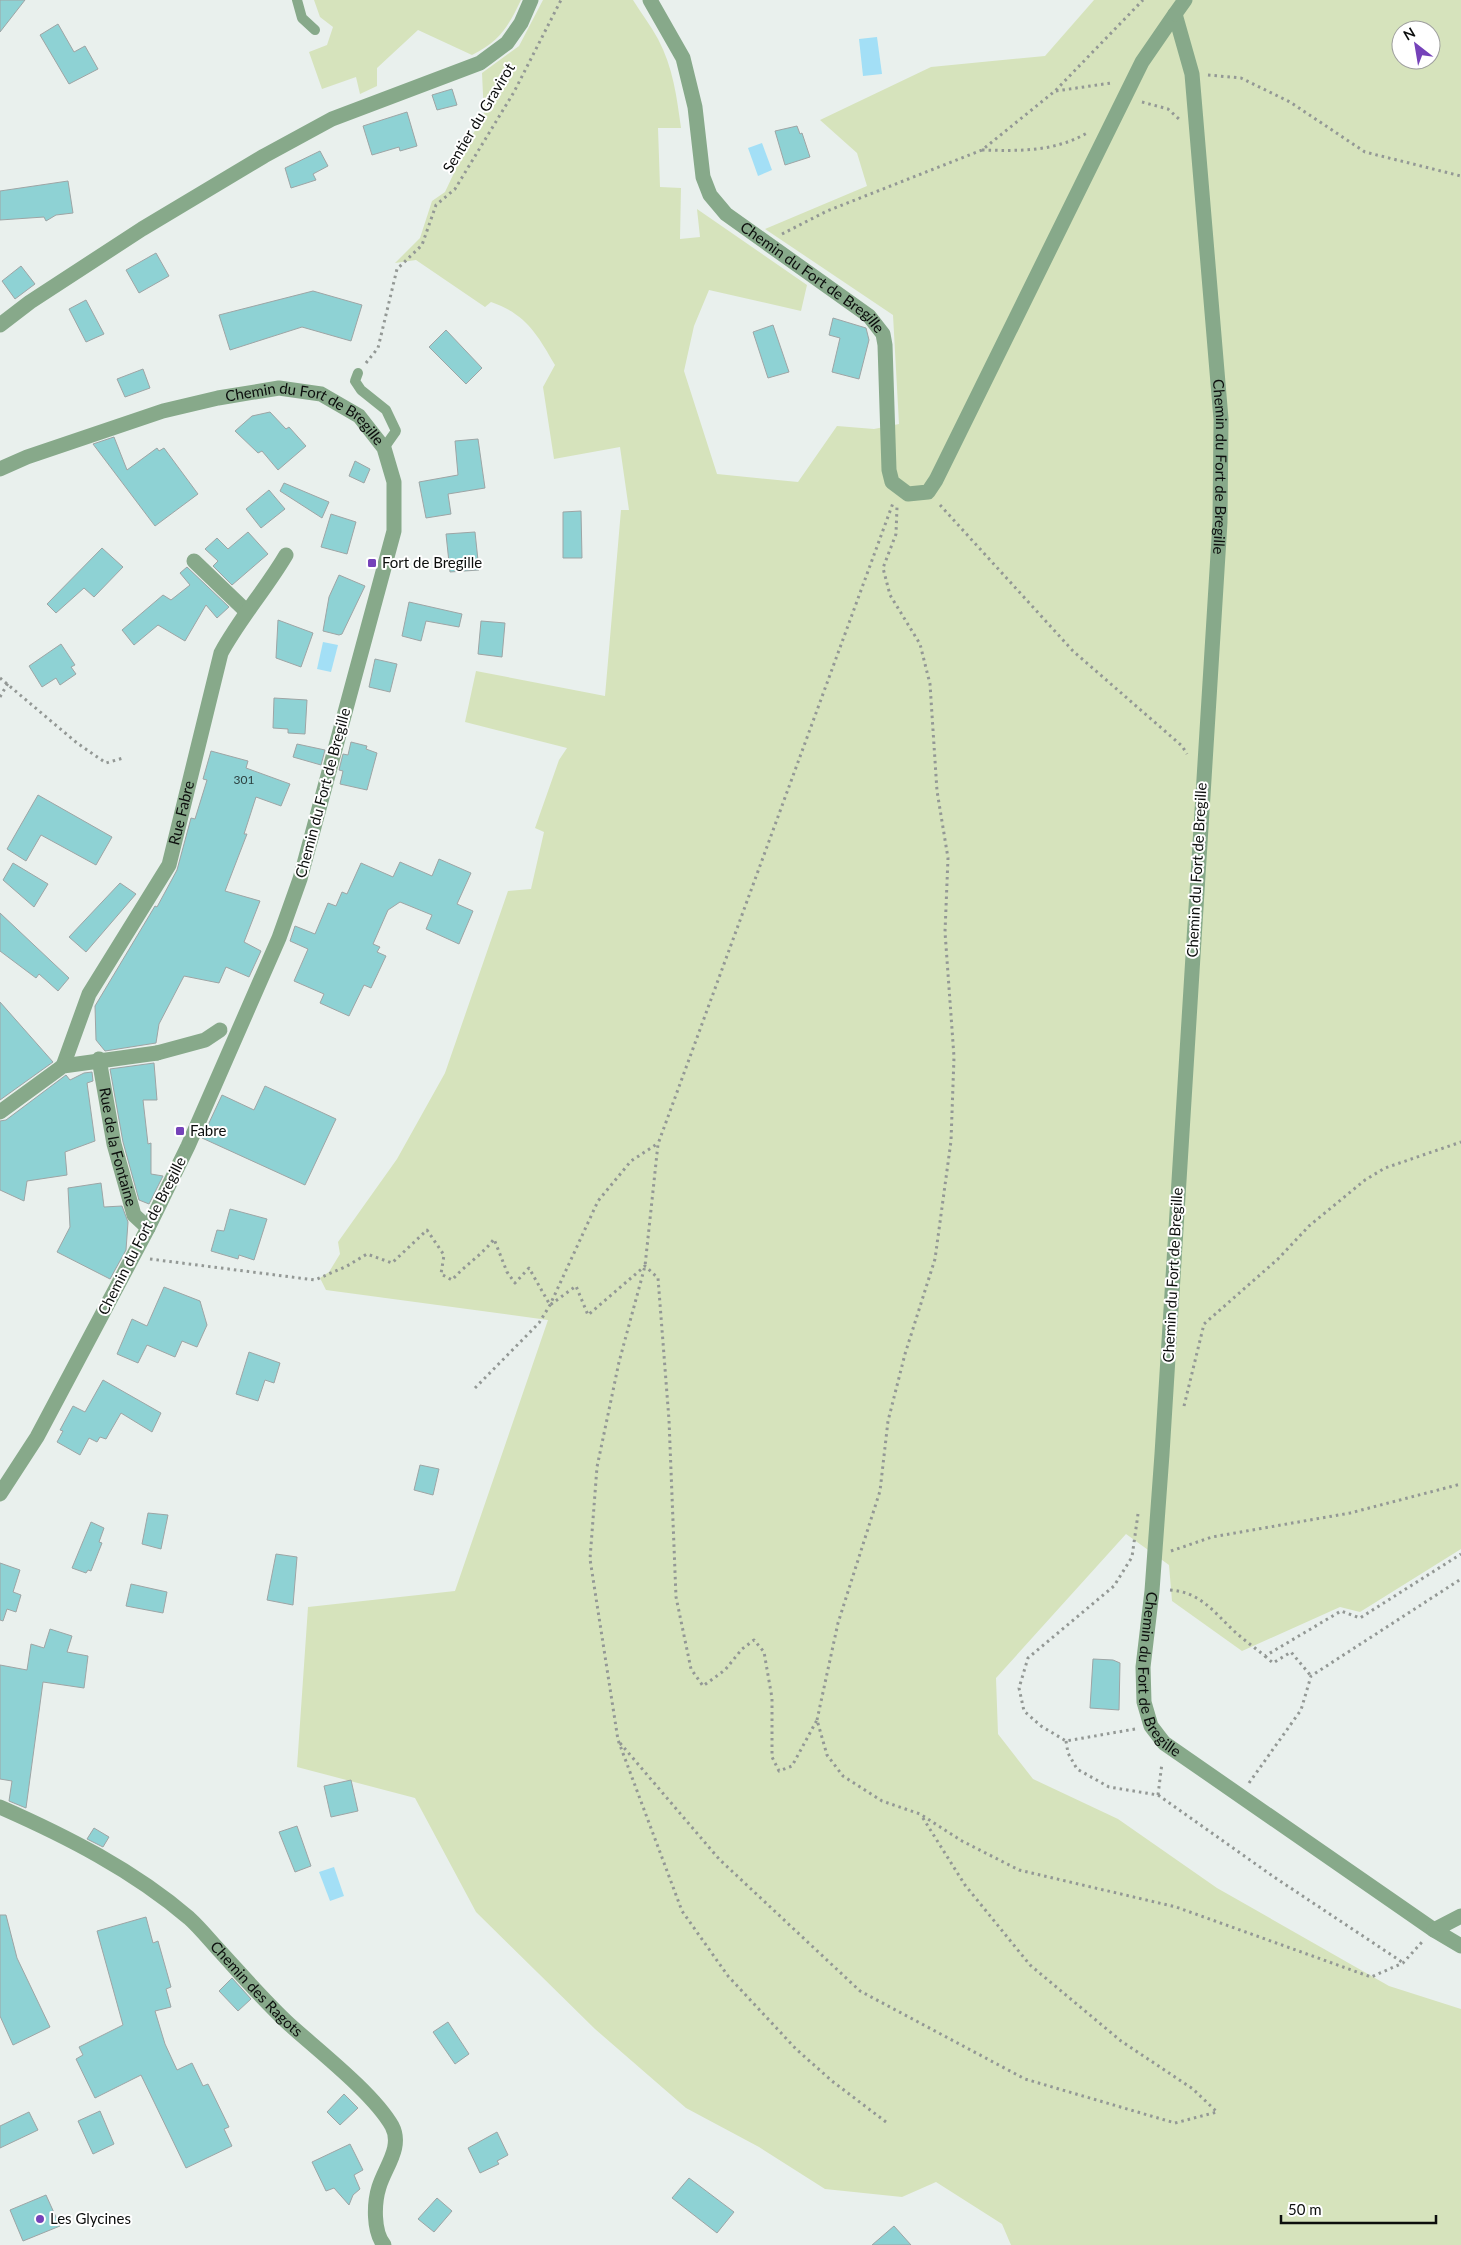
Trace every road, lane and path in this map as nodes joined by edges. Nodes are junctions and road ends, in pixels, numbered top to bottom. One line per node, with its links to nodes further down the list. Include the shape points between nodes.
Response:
1 (297, 0): 8 (lane, via 302,18)
2 (532, 0): 18 (street, via 507,43 480,63 332,119 306,133 142,229)
3 (562, 0): 19 (path, Sentier du Gravirot, via 514,92 455,189 436,205 422,245 397,269 378,348)
4 (650, 0): 17 (street, Chemin du Fort de Bregille, via 683,58 695,107 703,177 710,195 726,214)
5 (1143, 0): 11 (path)
6 (1185, 0): 7 (street)
7 (1175, 14): 9 (street, Chemin du Fort de Bregille); 10 (street)
8 (315, 30)
9 (1192, 74): 16 (path, via 1241,78 1290,102 1365,152); 48 (street, Chemin du Fort de Bregille, via 1221,419 1220,522)
10 (1133, 80): 11 (path); 12 (street)
11 (1055, 91): 15 (path)
12 (1114, 117): 13 (path, via 1131,105 1144,101 1168,109); 23 (street)
13 (1184, 124)
14 (1088, 132): 15 (path, via 1071,142 1033,151)
15 (982, 150): 17 (path, via 827,211)
16 (1461, 176)
17 (766, 242): 22 (street, Chemin du Fort de Bregille, via 869,316 883,334 889,470 892,482)
18 (0, 325)
19 (358, 373): 20 (lane, via 355,381 386,410 396,430)
20 (384, 448): 21 (street, Chemin du Fort de Bregille, via 359,416 344,407 321,394 279,388 163,411); 38 (street, Chemin du Fort de Bregille, via 394,482 394,531 300,879 265,973)
21 (0, 469)
22 (898, 488): 23 (street, via 908,494); 37 (path); 53 (path, via 896,534 883,568 890,595 920,644 930,684 938,791 948,858 945,932 954,1056 951,1141 935,1259 905,1354 888,1421 880,1491 838,1623)
23 (928, 492): 30 (path, via 1073,651 1182,746 1190,758)
24 (286, 555): 26 (street, Rue Fabre)
25 (194, 561): 26 (street)
26 (246, 611): 34 (street, Rue Fabre, via 221,653 169,865 89,994)
27 (0, 678): 28 (path)
28 (8, 684): 29 (path); 31 (path, via 77,743 106,763)
29 (0, 696)
30 (1191, 748)
31 (123, 758)
32 (220, 1030): 33 (street, via 205,1040 157,1053)
33 (100, 1059): 34 (street); 38 (street, Rue de la Fontaine, via 114,1144 134,1214)
34 (63, 1066): 35 (street)
35 (0, 1112)
36 (1461, 1142): 43 (path, via 1385,1168 1365,1180 1309,1226 1278,1259 1204,1324 1188,1398)
37 (658, 1144): 40 (path); 41 (path, via 631,1160 598,1200)
38 (148, 1228): 45 (street, Chemin du Fort de Bregille, via 36,1437)
39 (145, 1258): 41 (path, via 315,1280 367,1254 392,1263 427,1230 444,1255 441,1274 452,1280 494,1239 507,1272 515,1282 529,1268)
40 (645, 1266): 41 (path, via 588,1315 576,1286); 53 (path, via 658,1278 669,1420 676,1597 691,1669 703,1686 725,1670 754,1640 764,1652 772,1698 772,1757 779,1771 792,1766); 55 (path, via 619,1362 597,1467 590,1559)
41 (550, 1305): 42 (path, via 538,1323)
42 (475, 1388)
43 (1180, 1414)
44 (1461, 1484): 48 (path, via 1350,1513 1212,1537)
45 (0, 1494)
46 (1139, 1510): 56 (path, via 1132,1556 1114,1586 1028,1658 1019,1688 1024,1711 1041,1726)
47 (1461, 1554): 51 (path, via 1360,1618 1341,1611)
48 (1154, 1557): 50 (street, Chemin du Fort de Bregille)
49 (1461, 1579): 52 (path)
50 (1152, 1591): 51 (path, via 1185,1591 1213,1609 1234,1632); 54 (street, Chemin du Fort de Bregille, via 1143,1667 1144,1702)
51 (1265, 1656): 52 (path, via 1273,1663 1291,1652)
52 (1311, 1676): 59 (path, via 1301,1710)
53 (817, 1720): 61 (path, via 828,1755 843,1776 882,1800)
54 (1151, 1726): 56 (path); 57 (street, Chemin du Fort de Bregille)
55 (618, 1740): 61 (path, via 719,1858 860,1991 1025,2079 1175,2123 1217,2112 1193,2089 1121,2042 1030,1965 964,1885); 66 (path, via 682,1911 728,1976 796,2049)
56 (1066, 1740): 58 (path, via 1068,1753 1077,1769 1109,1787)
57 (1164, 1743): 58 (path); 59 (street, Chemin du Fort de Bregille)
58 (1158, 1795): 65 (path)
59 (1240, 1796): 63 (street, Chemin du Fort de Bregille)
60 (0, 1806): 67 (street, Chemin des Ragots, via 110,1863 149,1887 190,1919 278,2013 369,2097 396,2135 395,2147 379,2188 376,2214 378,2237)
61 (920, 1814): 65 (path, via 962,1841 1019,1870 1176,1908 1371,1977)
62 (1461, 1916): 63 (street)
63 (1434, 1930): 64 (street, Chemin du Fort de Bregille); 65 (path)
64 (1461, 1946)
65 (1403, 1962)
66 (886, 2122)
67 (384, 2245)

